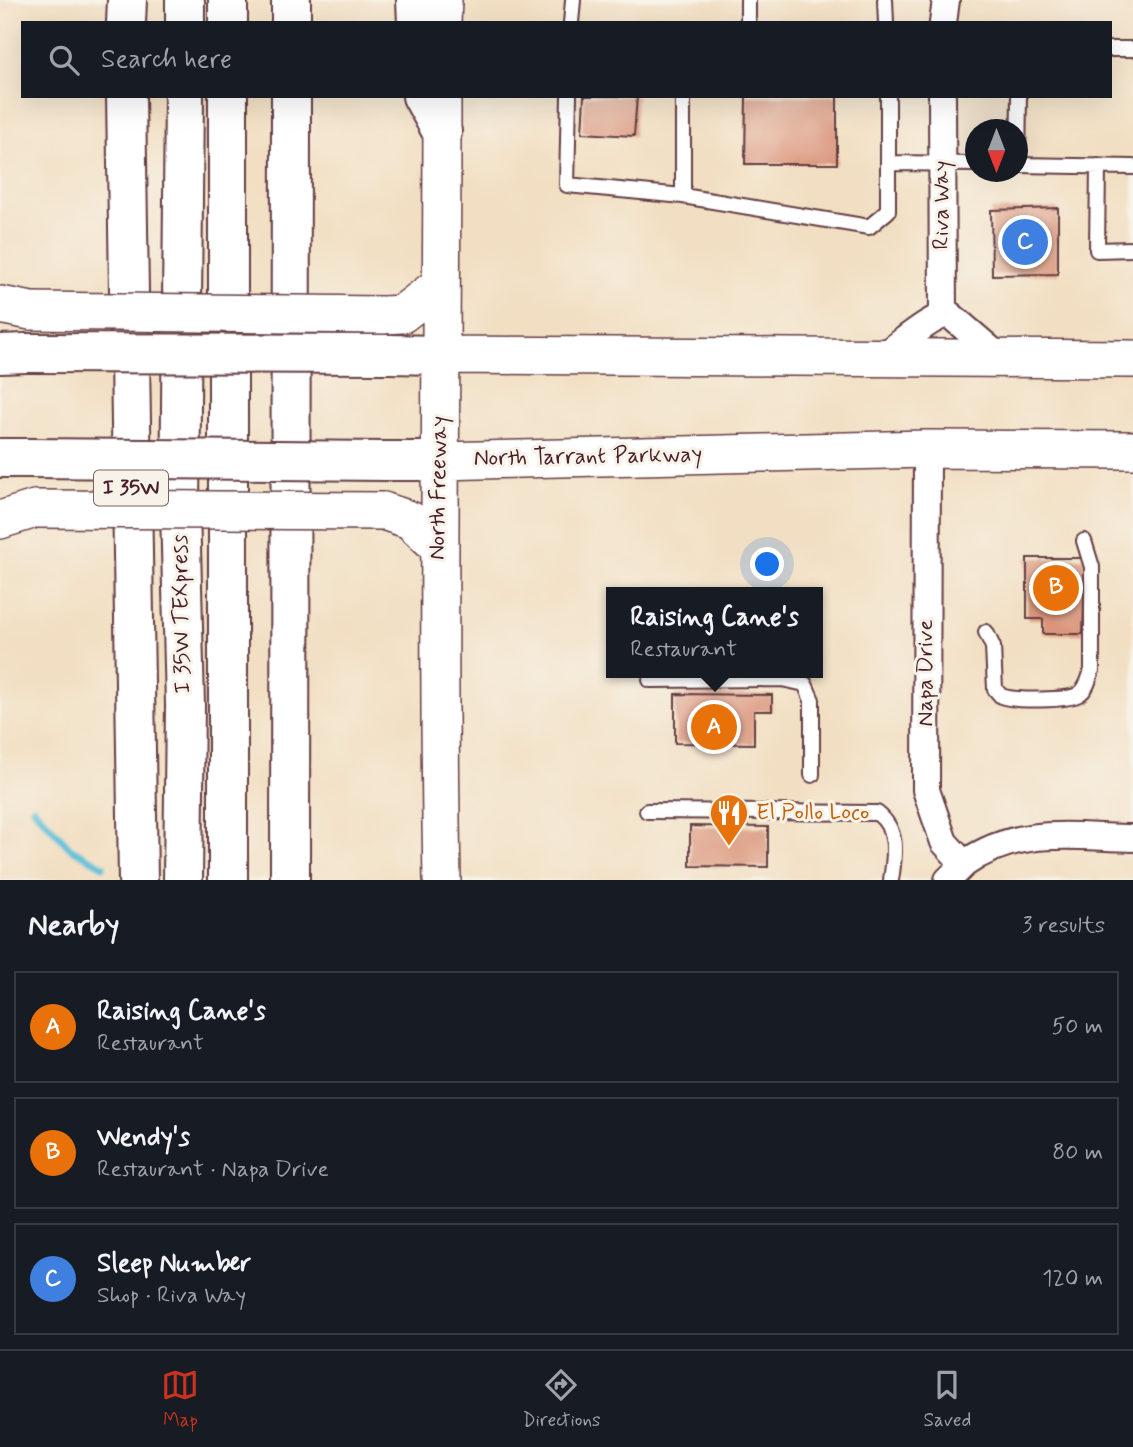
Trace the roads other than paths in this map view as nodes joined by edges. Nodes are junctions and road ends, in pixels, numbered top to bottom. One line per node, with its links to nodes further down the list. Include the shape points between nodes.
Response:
1 (127, 0): 11 (main road)
2 (185, 0): 12 (main road)
3 (228, 0): 13 (main road)
4 (291, 0): 14 (main road)
5 (416, 0): 15 (main road)
6 (443, 0): 16 (main road)
7 (573, 0): 17 (lane)
8 (748, 0): 18 (lane)
9 (885, 0): 19 (lane)
10 (946, 0): 20 (street)
11 (127, 21)
12 (185, 21)
13 (228, 21)
14 (291, 21)
15 (417, 21)
16 (443, 21)
17 (570, 21)
18 (748, 21)
19 (886, 21)
20 (943, 21)
21 (1112, 49): 22 (lane)
22 (1133, 49)
23 (126, 98): 64 (main road, I 35W)
24 (184, 98): 65 (main road, I 35W TEXpress)
25 (228, 98): 66 (main road, I 35W TEXpress)
26 (291, 98): 67 (main road)
27 (424, 98): 33 (main road)
28 (569, 98): 41 (lane, via 567,184)
29 (683, 98): 41 (lane)
30 (888, 98): 35 (lane)
31 (942, 98): 36 (street, Riva Way)
32 (1018, 98): 34 (lane)
33 (442, 114): 43 (main road, North Freeway)
34 (1018, 119)
35 (890, 163): 36 (lane); 41 (lane, via 888,211 869,228)
36 (942, 164): 37 (lane); 45 (street, Riva Way)
37 (965, 164)
38 (1028, 165): 39 (lane)
39 (1098, 166): 40 (lane); 42 (lane, via 1097,250)
40 (1133, 167)
41 (683, 196)
42 (1133, 249)
43 (441, 284): 44 (main road, bridge, via 402,314 384,316); 47 (main road, North Freeway)
44 (16, 308)
45 (943, 314): 48 (street); 49 (street)
46 (13, 354): 47 (main road, bridge)
47 (439, 355): 48 (main road); 54 (main road, North Freeway)
48 (883, 356): 49 (main road)
49 (999, 357): 50 (main road)
50 (1133, 359)
51 (927, 450): 52 (main road, North Tarrant Parkway); 54 (main road, North Tarrant Parkway); 63 (street, Napa Drive, via 926,790)
52 (1133, 450)
53 (14, 458): 54 (main road, North Tarrant Parkway, bridge)
54 (441, 461): 57 (main road, North Freeway)
55 (0, 520): 57 (main road, bridge, via 35,509 383,511 410,520)
56 (1084, 541): 58 (lane, via 1092,567 1092,670 1081,694 1070,699 1002,696 995,689 993,647)
57 (438, 545): 68 (main road, North Freeway)
58 (986, 632)
59 (650, 680): 60 (lane, via 782,679 805,684 812,700)
60 (812, 775)
61 (647, 810): 69 (lane, via 877,813 888,822 894,839)
62 (1133, 838): 63 (street, via 1024,837 989,848)
63 (956, 872)
64 (138, 880)
65 (183, 880)
66 (228, 880)
67 (290, 880)
68 (442, 880)
69 (891, 880)

